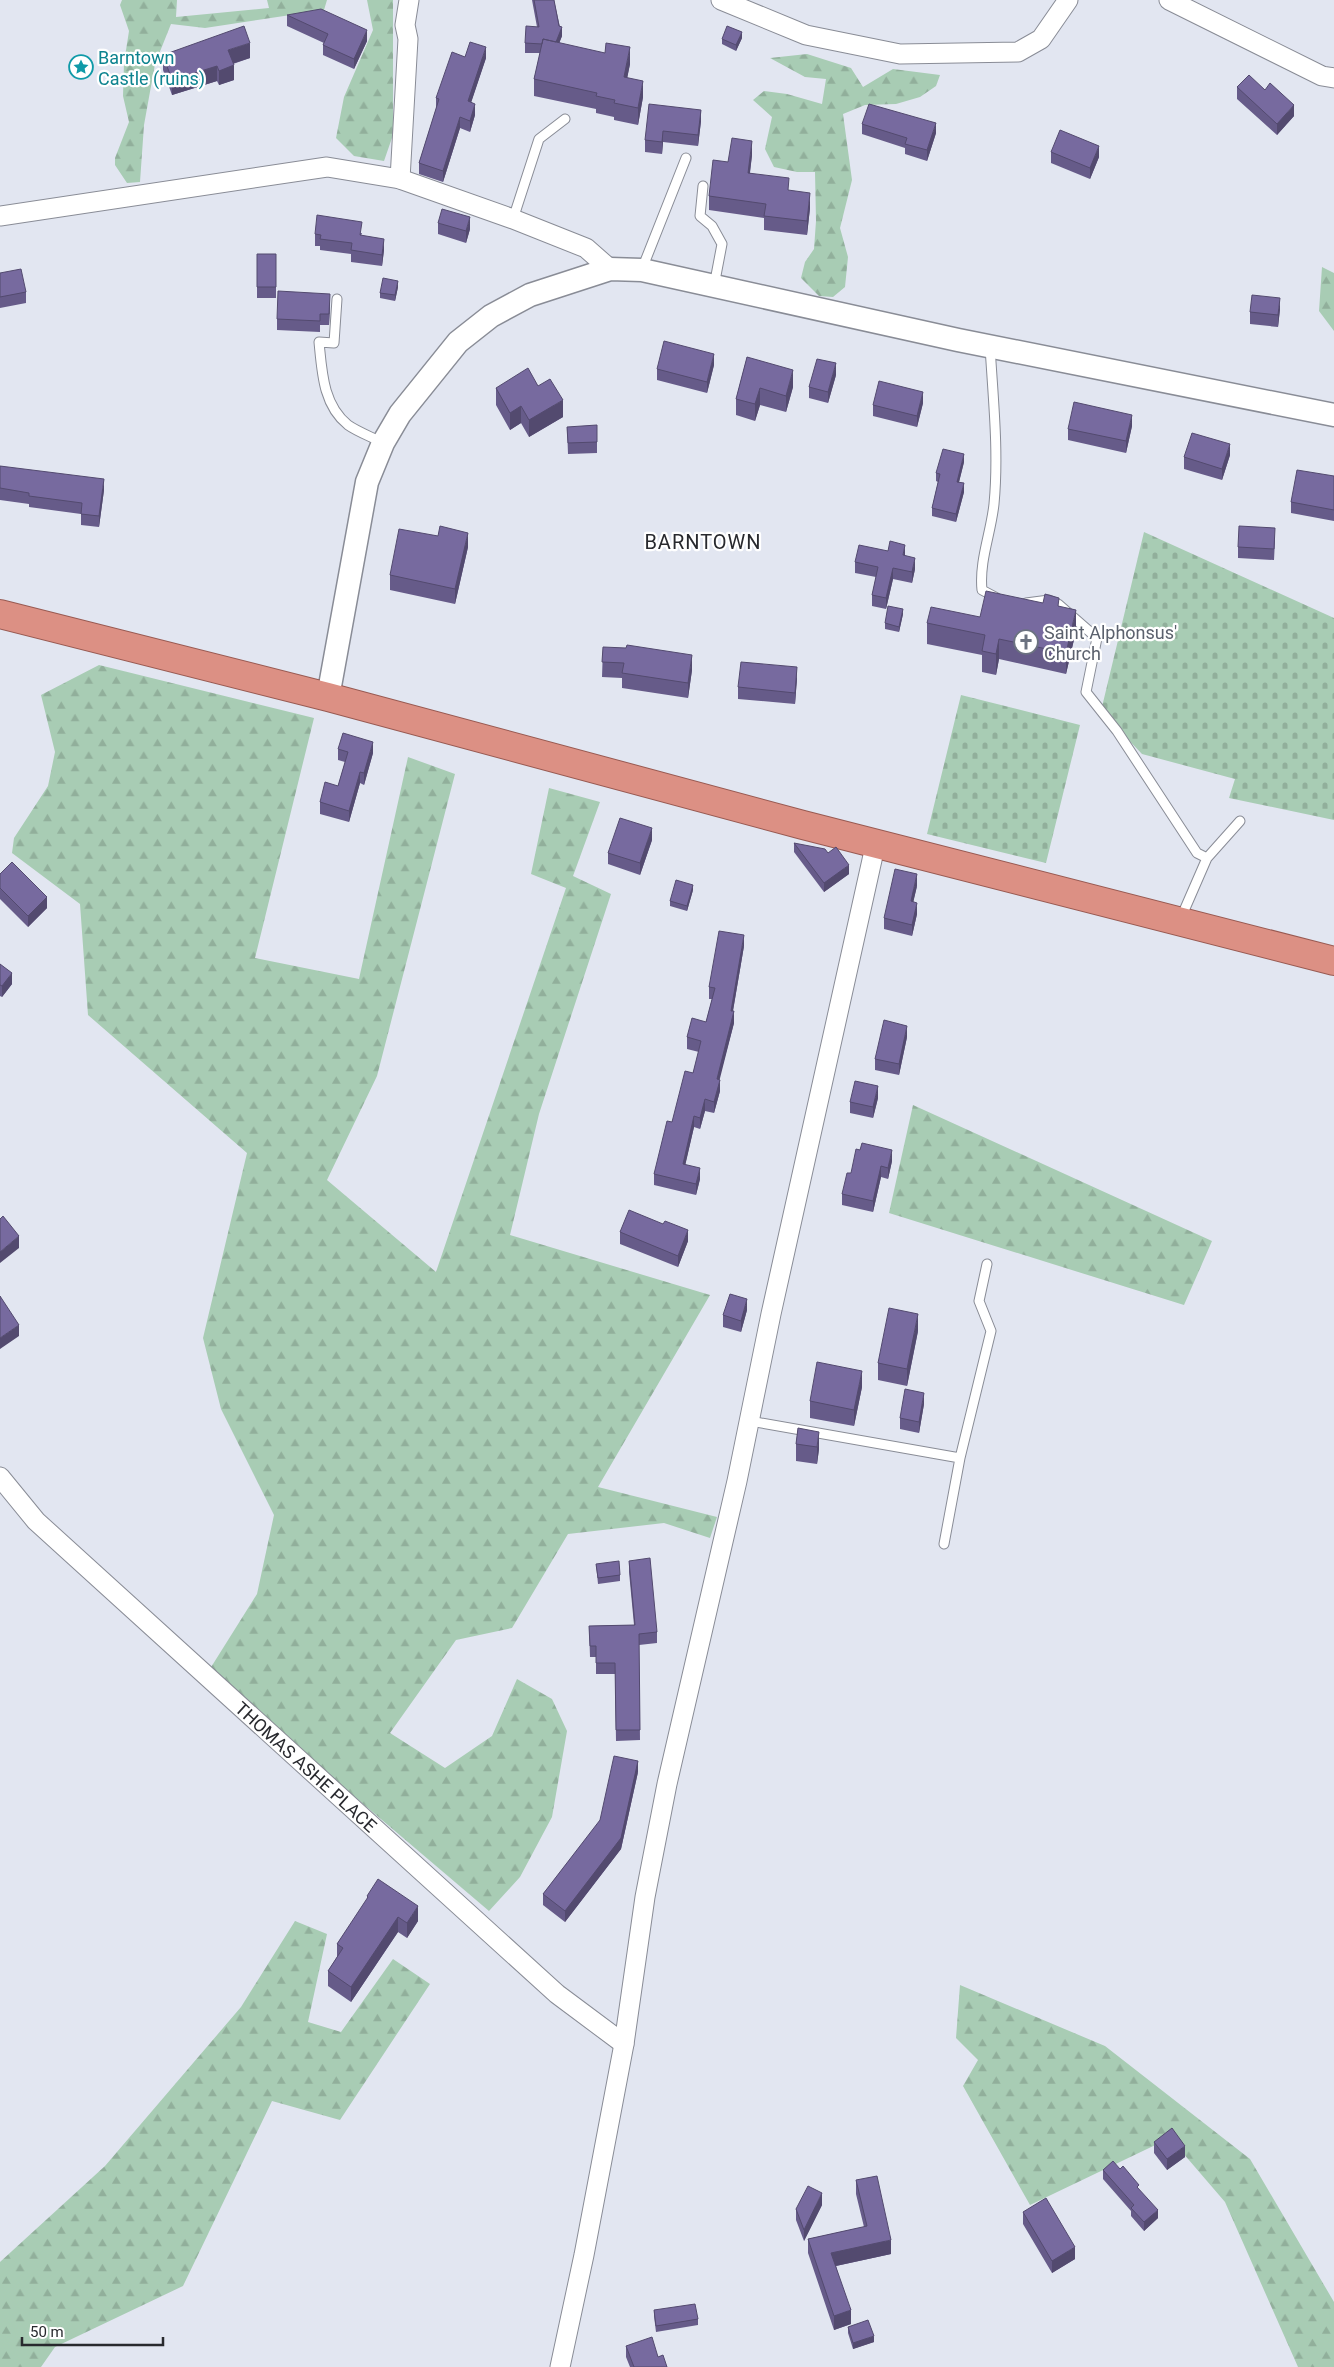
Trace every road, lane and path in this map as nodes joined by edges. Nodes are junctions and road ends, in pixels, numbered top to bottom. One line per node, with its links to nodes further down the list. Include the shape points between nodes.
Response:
1 (410, 0): 8 (street, via 405,25 408,39)
2 (721, 0): 3 (street, via 806,35 900,54 1018,52 1041,39)
3 (1068, 0)
4 (1169, 0): 5 (street, via 1322,76)
5 (1334, 78)
6 (565, 120): 11 (lane, via 539,139)
7 (686, 158): 13 (lane)
8 (400, 179): 10 (street, via 327,167); 11 (street)
9 (703, 186): 14 (lane, via 700,216 712,226 722,244)
10 (0, 216)
11 (513, 219): 12 (street, via 586,248)
12 (610, 269): 13 (street); 18 (street, via 530,296 491,316 458,342 400,414)
13 (642, 270): 14 (street)
14 (714, 287): 16 (street)
15 (338, 299): 18 (lane, via 334,343 319,342 322,379 332,407 348,425)
16 (990, 346): 17 (street); 23 (lane, via 995,430 994,504 980,574 982,590 1021,604 1049,600 1097,638 1086,692 1117,731 1198,853)
17 (1334, 415)
18 (383, 443): 20 (street, via 367,482)
19 (0, 614): 20 (highway)
20 (328, 697): 22 (highway, via 613,775)
21 (1240, 821): 23 (lane)
22 (876, 842): 24 (highway); 27 (street)
23 (1207, 858): 24 (lane)
24 (1180, 920): 25 (highway)
25 (1334, 961)
26 (987, 1264): 28 (lane, via 979,1301 991,1331)
27 (750, 1421): 28 (lane); 31 (street, via 667,1784 645,1897)
28 (960, 1458): 30 (lane)
29 (0, 1477): 31 (street, THOMAS ASHE PLACE, via 36,1521 144,1622 557,1994)
30 (944, 1544)
31 (624, 2044): 32 (street)
32 (560, 2367)

